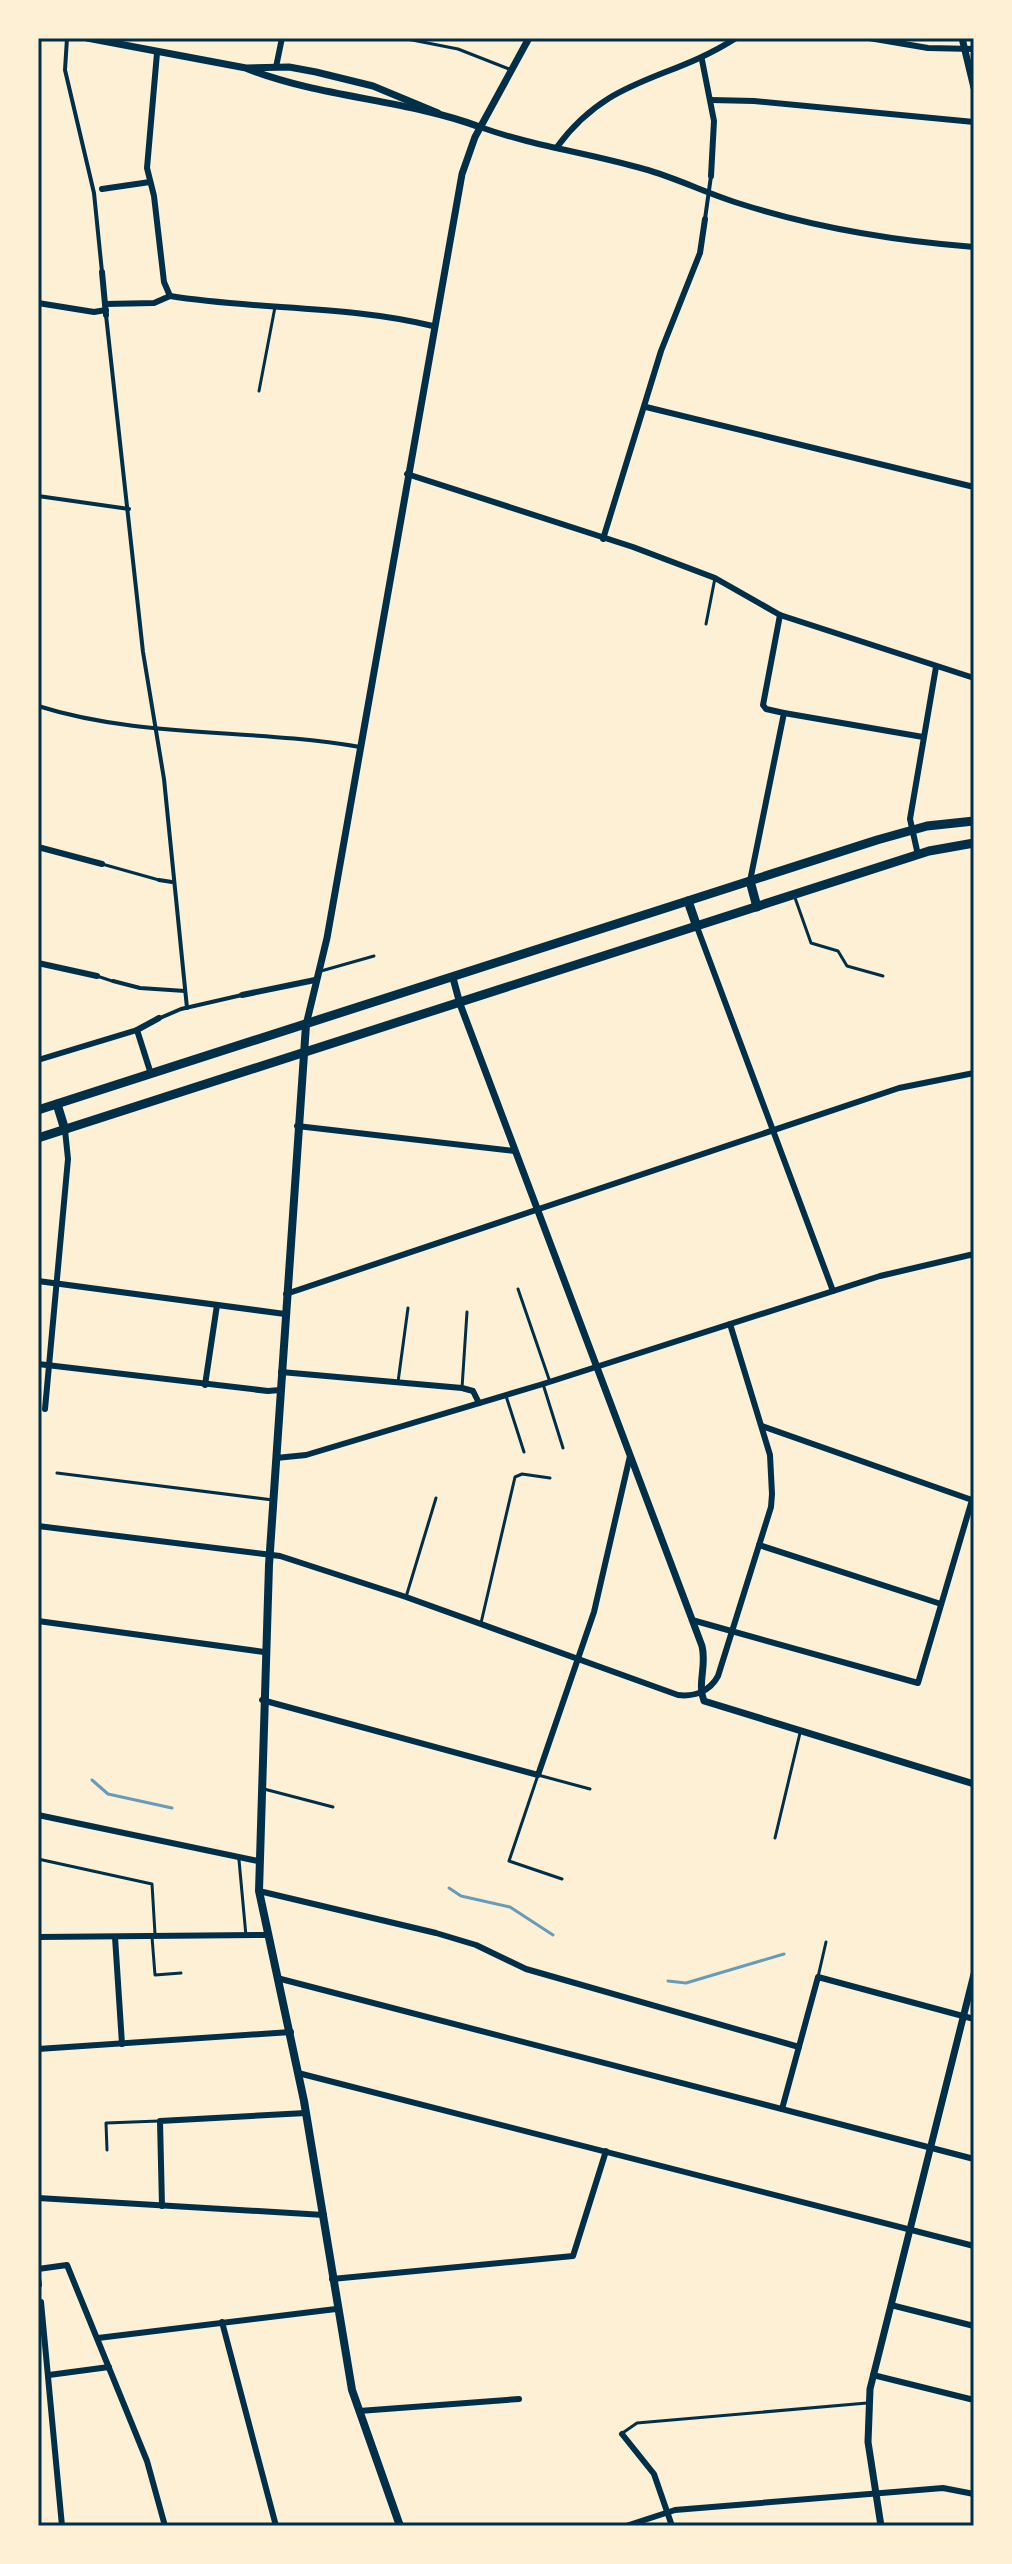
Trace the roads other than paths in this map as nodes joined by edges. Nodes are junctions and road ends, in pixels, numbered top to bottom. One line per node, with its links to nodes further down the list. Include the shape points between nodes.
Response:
1 (67, 38): 24 (street, via 63,55 68,90)
2 (87, 38): 11 (street)
3 (282, 38): 13 (street)
4 (402, 38): 15 (lane, via 458,49)
5 (529, 38): 15 (street)
6 (736, 38): 12 (street)
7 (869, 38): 9 (street)
8 (962, 38): 9 (street)
9 (964, 48): 10 (street); 16 (street)
10 (974, 49)
11 (157, 53): 14 (street); 23 (street, via 146,160)
12 (702, 60): 17 (street); 21 (street, via 622,88 583,116)
13 (276, 67): 14 (street); 18 (street, via 367,84)
14 (246, 68): 18 (street)
15 (512, 70): 20 (street)
16 (974, 88)
17 (711, 100): 19 (street); 22 (street)
18 (438, 113): 20 (street)
19 (974, 122)
20 (480, 127): 21 (street, via 530,145); 34 (street, via 462,174)
21 (557, 147): 26 (street, via 647,169)
22 (711, 176): 26 (street)
23 (150, 182): 25 (street); 30 (street)
24 (93, 189): 25 (street); 29 (street)
25 (102, 189)
26 (709, 194): 27 (street); 28 (street, via 839,228)
27 (705, 219): 36 (street, via 700,253 668,331)
28 (974, 247)
29 (102, 272): 33 (street)
30 (170, 296): 32 (street); 33 (street)
31 (38, 303): 33 (street)
32 (275, 307): 34 (street); 35 (lane)
33 (106, 310): 40 (street)
34 (433, 326): 37 (street)
35 (259, 391)
36 (646, 407): 38 (street); 41 (street)
37 (407, 474): 41 (street); 51 (street)
38 (974, 487)
39 (38, 496): 40 (street)
40 (129, 509): 49 (street)
41 (603, 539): 42 (street)
42 (715, 578): 43 (street); 44 (lane)
43 (780, 615): 45 (street); 48 (street, via 763,705)
44 (706, 624)
45 (936, 667): 46 (street); 50 (street)
46 (974, 678)
47 (38, 706): 49 (street, via 94,723)
48 (784, 713): 50 (street); 59 (street)
49 (155, 728): 51 (street); 60 (street)
50 (923, 737): 53 (street)
51 (360, 747): 68 (street)
52 (974, 821): 53 (main road)
53 (912, 830): 56 (street); 59 (main road)
54 (974, 843): 56 (main road)
55 (38, 847): 57 (street)
56 (918, 855): 61 (main road)
57 (102, 864): 58 (lane)
58 (159, 880): 60 (street)
59 (750, 881): 62 (main road); 63 (main road)
60 (173, 882): 72 (street)
61 (794, 895): 63 (main road); 69 (lane, via 811,943 838,951 847,966)
62 (688, 901): 64 (main road); 70 (main road)
63 (757, 907): 64 (main road)
64 (697, 927): 74 (main road); 86 (street)
65 (374, 956): 68 (lane)
66 (38, 963): 67 (street)
67 (97, 976): 71 (lane)
68 (316, 976): 73 (street); 77 (street)
69 (883, 976)
70 (453, 978): 74 (street); 77 (main road)
71 (113, 981): 72 (street)
72 (185, 991): 75 (street)
73 (242, 995): 75 (street)
74 (460, 1004): 79 (main road); 89 (street)
75 (187, 1008): 76 (street)
76 (159, 1018): 78 (street)
77 (306, 1025): 79 (main road); 82 (main road)
78 (137, 1030): 80 (street); 82 (street)
79 (302, 1055): 85 (main road); 87 (main road)
80 (38, 1060)
81 (974, 1073): 86 (street, via 899,1088)
82 (151, 1074): 83 (main road)
83 (57, 1104): 84 (main road); 87 (main road)
84 (38, 1110)
85 (297, 1126): 89 (street); 96 (main road)
86 (774, 1129): 90 (street); 95 (street)
87 (65, 1130): 88 (main road); 93 (street, via 68,1159)
88 (38, 1138)
89 (515, 1151): 90 (street)
90 (538, 1210): 96 (street); 104 (street)
91 (974, 1254): 95 (street)
92 (38, 1281): 93 (street)
93 (57, 1284): 97 (street); 103 (street)
94 (518, 1289): 107 (lane)
95 (833, 1291): 101 (street)
96 (286, 1294): 100 (main road)
97 (217, 1305): 100 (street); 108 (street)
98 (408, 1308): 106 (lane)
99 (467, 1312): 109 (lane)
100 (285, 1314): 105 (main road)
101 (730, 1324): 104 (street); 114 (street)
102 (38, 1364): 103 (street)
103 (50, 1366): 108 (street); 113 (street)
104 (596, 1367): 107 (street); 117 (street)
105 (281, 1372): 106 (street); 110 (main road)
106 (398, 1382): 109 (street)
107 (547, 1383): 111 (street); 115 (lane)
108 (205, 1385): 110 (street)
109 (462, 1388): 112 (street, via 473,1391)
110 (280, 1390): 118 (main road)
111 (506, 1396): 112 (street); 116 (lane)
112 (479, 1403): 118 (street, via 306,1455)
113 (45, 1409)
114 (762, 1426): 124 (street, via 772,1465 772,1494); 127 (street, via 972,1500)
115 (563, 1448)
116 (524, 1452)
117 (630, 1456): 128 (street); 133 (street, via 601,1588)
118 (276, 1458): 122 (main road)
119 (57, 1473): 122 (lane)
120 (550, 1478): 130 (lane, via 515,1477)
121 (436, 1498): 126 (lane)
122 (273, 1500): 125 (main road)
123 (38, 1526): 125 (street)
124 (759, 1545): 127 (street); 131 (street)
125 (269, 1554): 126 (street); 132 (main road)
126 (406, 1597): 130 (street)
127 (941, 1604): 131 (street, via 918,1683)
128 (691, 1619): 131 (street); 134 (street, via 704,1653)
129 (38, 1621): 132 (street)
130 (481, 1623): 133 (street)
131 (732, 1630): 134 (street, via 718,1676)
132 (264, 1652): 135 (main road)
133 (578, 1658): 134 (street, via 678,1695); 137 (street)
134 (701, 1693): 136 (street, via 707,1703)
135 (262, 1700): 137 (street); 140 (main road)
136 (800, 1732): 138 (street); 143 (lane)
137 (538, 1775): 139 (lane); 147 (lane, via 509,1861)
138 (974, 1784)
139 (590, 1789)
140 (260, 1790): 141 (lane); 146 (main road)
141 (333, 1807)
142 (38, 1815): 144 (street)
143 (775, 1838)
144 (239, 1858): 146 (street); 150 (lane)
145 (38, 1859): 153 (lane, via 152,1884)
146 (258, 1861): 148 (main road)
147 (562, 1879)
148 (259, 1891): 149 (main road); 163 (street, via 436,1933 526,1969)
149 (266, 1935): 150 (street); 158 (main road)
150 (246, 1936): 153 (street)
151 (38, 1937): 152 (street)
152 (115, 1937): 153 (street); 162 (street)
153 (154, 1937): 155 (lane, via 155,1975)
154 (826, 1942): 157 (lane)
155 (181, 1973)
156 (974, 1974): 159 (street)
157 (818, 1977): 159 (street); 163 (street)
158 (277, 1978): 161 (main road); 166 (street)
159 (963, 2016): 160 (street); 169 (street)
160 (974, 2019)
161 (291, 2032): 162 (street); 165 (main road)
162 (122, 2044): 164 (street)
163 (799, 2047): 166 (street)
164 (38, 2049)
165 (298, 2073): 167 (main road); 171 (street)
166 (782, 2109): 169 (street)
167 (306, 2113): 168 (street); 175 (main road)
168 (160, 2121): 170 (lane, via 106,2123); 174 (street)
169 (930, 2148): 172 (street); 176 (street)
170 (107, 2150)
171 (606, 2151): 176 (street); 180 (street, via 573,2256)
172 (974, 2159)
173 (38, 2198): 174 (street)
174 (162, 2206): 175 (street)
175 (324, 2215): 180 (main road)
176 (909, 2230): 177 (street); 183 (street)
177 (974, 2246)
178 (38, 2269): 187 (street, via 67,2265)
179 (38, 2278): 181 (street)
180 (332, 2279): 184 (main road)
181 (39, 2285)
182 (41, 2302): 189 (street)
183 (891, 2305): 186 (street); 190 (street)
184 (336, 2309): 185 (street); 194 (main road)
185 (222, 2322): 187 (street); 201 (street)
186 (974, 2326)
187 (98, 2338): 188 (street)
188 (109, 2367): 189 (street); 200 (street, via 147,2461)
189 (49, 2375): 199 (street)
190 (873, 2375): 192 (street); 193 (street)
191 (519, 2399): 194 (street)
192 (974, 2400)
193 (867, 2403): 195 (lane, via 634,2423); 196 (street)
194 (359, 2411): 202 (main road)
195 (622, 2434): 198 (street, via 654,2474)
196 (876, 2494): 197 (street, via 943,2488); 198 (street); 205 (street)
197 (974, 2494)
198 (668, 2511): 203 (street); 204 (street)
199 (62, 2526)
200 (165, 2526)
201 (276, 2526)
202 (400, 2526)
203 (626, 2526)
204 (672, 2526)
205 (881, 2526)

